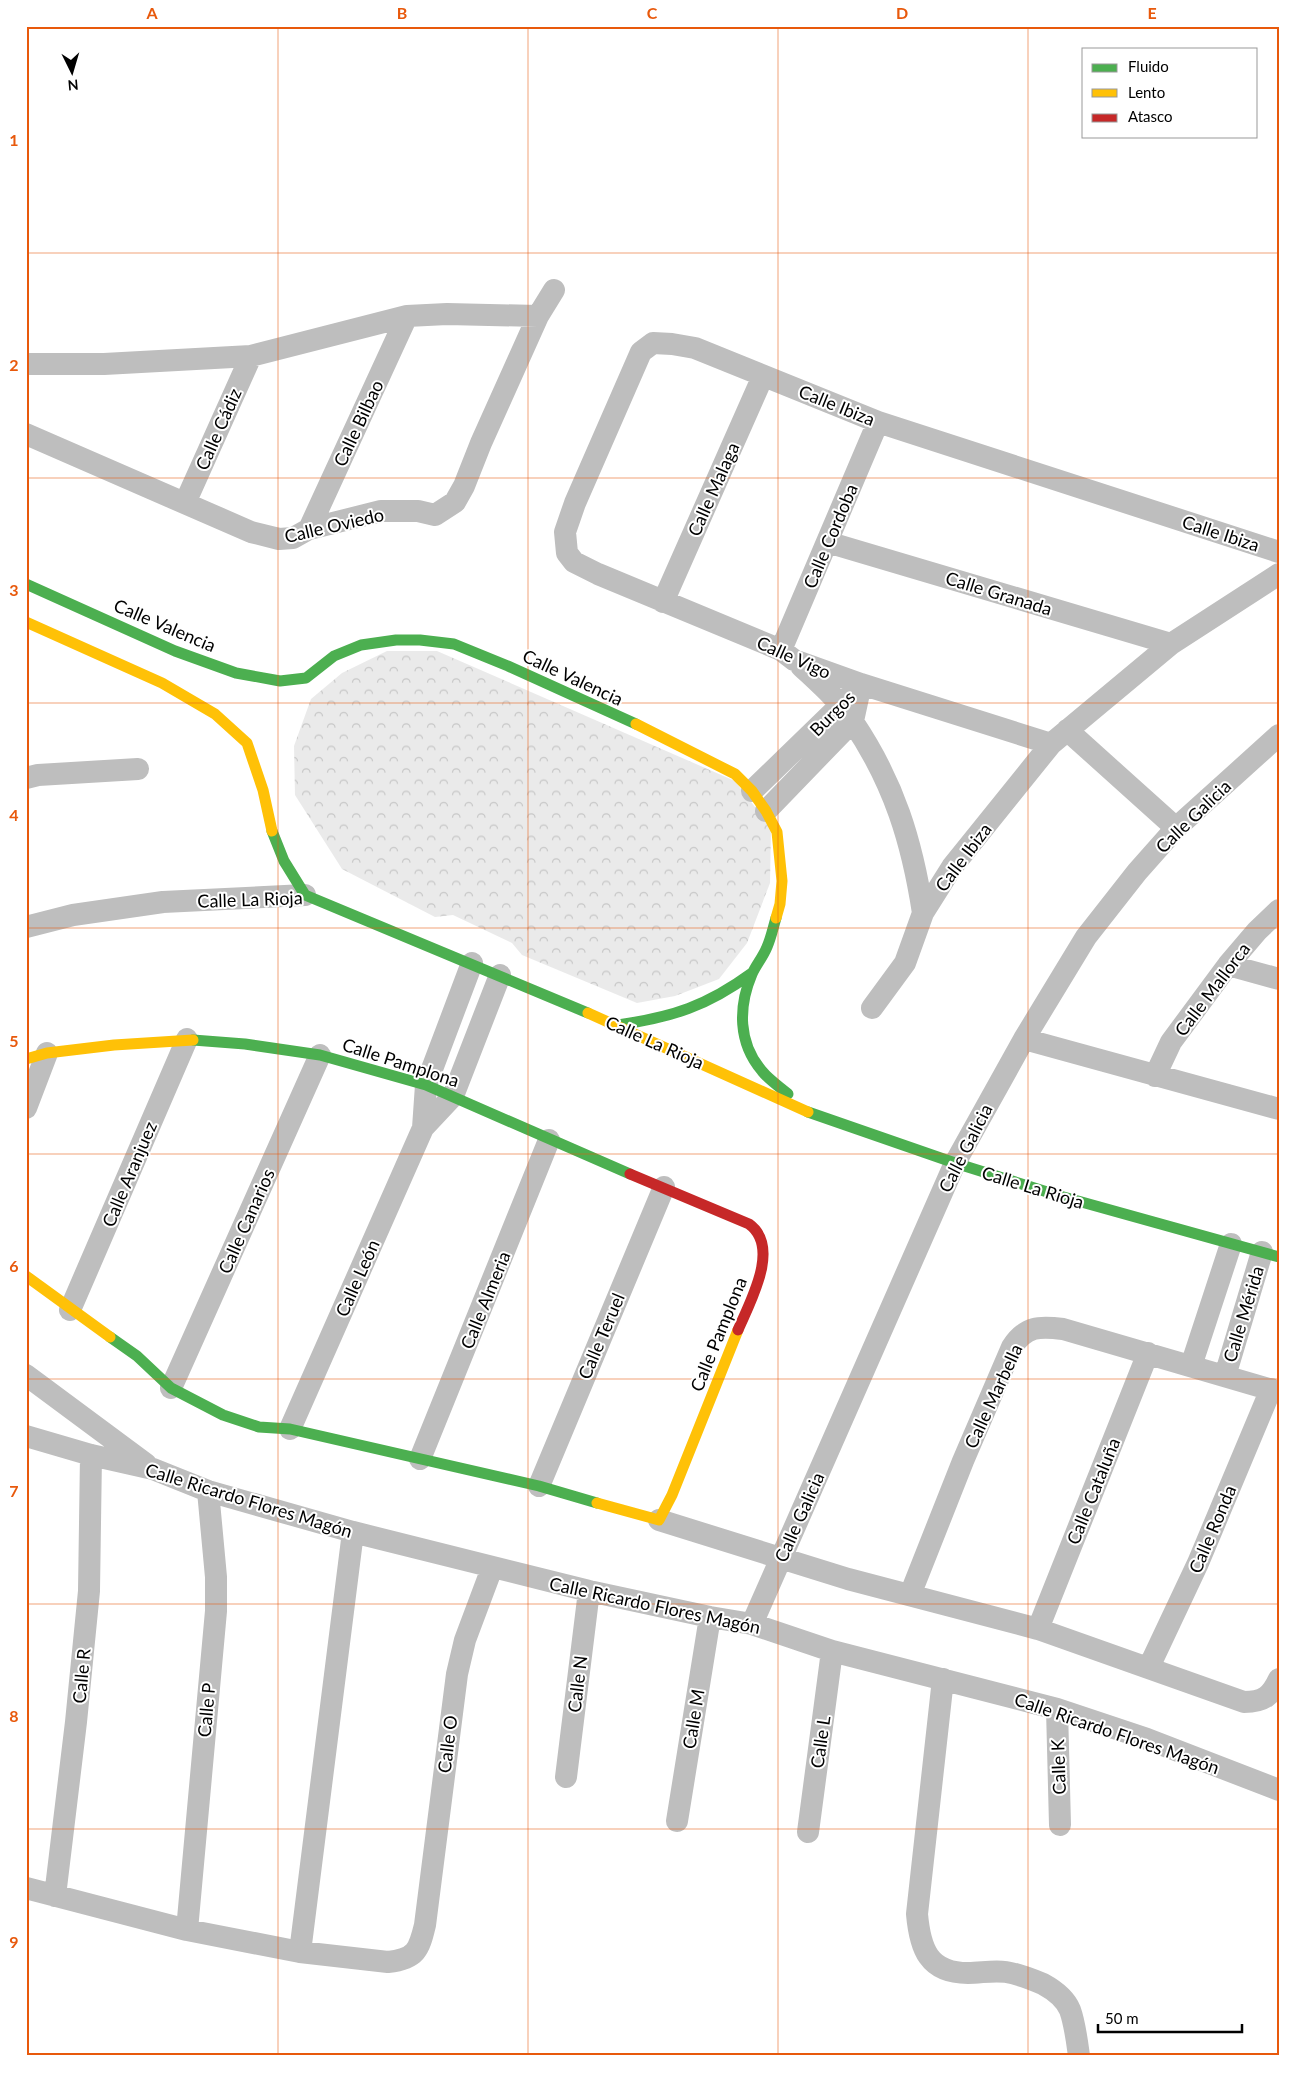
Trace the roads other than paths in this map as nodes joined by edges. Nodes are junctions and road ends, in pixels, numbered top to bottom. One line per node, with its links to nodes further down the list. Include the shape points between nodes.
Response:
1 (554, 290): 3 (street, Calle Oviedo)
2 (407, 316): 3 (street); 4 (street); 10 (street, Calle Bilbao)
3 (538, 316): 10 (street, Calle Oviedo, via 464,486 454,502 435,515 418,511 381,511)
4 (251, 356): 5 (street, via 104,364); 9 (street, Calle Cádiz)
5 (26, 364)
6 (764, 376): 7 (street, Calle Ibiza); 13 (street, Calle Ibiza, via 694,348 653,343 640,352 565,532 566,553 574,562); 16 (street, Calle Malaga)
7 (878, 422): 11 (street, Calle Cordoba); 12 (street, Calle Ibiza)
8 (26, 434): 9 (street, Calle Oviedo)
9 (185, 503): 10 (street, Calle Oviedo, via 252,532 279,539 293,538)
10 (309, 529)
11 (827, 542): 18 (street, Calle Granada); 19 (street, Calle Cordoba)
12 (1279, 552)
13 (598, 574): 16 (street, Calle Vigo)
14 (1279, 574): 18 (street, Calle Ibiza)
15 (26, 584): 26 (street, Calle Valencia, via 173,655 236,673 280,681 306,678 334,656 361,645 396,640 454,644 700,755 735,774)
16 (663, 602): 19 (street, Calle Vigo)
17 (26, 622): 29 (street, via 164,679 215,714 247,743 263,790 269,824 284,861)
18 (1171, 644): 23 (street, Calle Ibiza)
19 (788, 655): 20 (street, Calle Vigo); 21 (street, Calle Ibiza)
20 (861, 684): 21 (street, Burgos); 23 (street, Calle Vigo)
21 (846, 713): 26 (street, Burgos); 27 (street, Burgos); 31 (street, Calle Ibiza, via 892,789 916,869)
22 (1279, 735): 28 (street, Calle Galicia)
23 (1059, 737): 28 (street, Calle Vigo); 31 (street, Calle Ibiza, via 952,868)
24 (138, 769): 25 (street)
25 (30, 774)
26 (752, 791): 27 (street, Calle Valencia)
27 (766, 811): 35 (street, Calle Valencia, via 776,832 782,881 780,904 767,947)
28 (1176, 828): 41 (street, Calle Galicia, via 1086,937)
29 (305, 895): 32 (street, Calle La Rioja, via 163,902 73,915); 33 (street, Calle La Rioja)
30 (1279, 910): 34 (street, Calle Mallorca)
31 (923, 913): 38 (street, Calle Ibiza, via 905,963)
32 (26, 927)
33 (472, 963): 36 (street, Calle La Rioja); 45 (street, Calle León)
34 (1228, 965): 37 (street); 44 (street, Calle Mallorca, via 1171,1042)
35 (752, 973): 39 (street, via 714,1000 693,1009 663,1018); 49 (street, Calle Valencia, via 742,1008 747,1048 762,1071)
36 (500, 976): 39 (street, Calle La Rioja); 46 (street, Calle León)
37 (1279, 980)
38 (872, 1008)
39 (618, 1025): 49 (street, Calle La Rioja)
40 (187, 1039): 42 (street, Calle Pamplona); 43 (street, Calle Pamplona); 57 (street, Calle Aranjuez)
41 (1024, 1039): 44 (street); 52 (street, Calle Galicia)
42 (320, 1055): 45 (street, Calle Pamplona); 62 (street, Calle Canarios)
43 (37, 1056): 47 (street)
44 (1155, 1076): 48 (street)
45 (426, 1085): 46 (street, Calle Pamplona); 50 (street, Calle León)
46 (453, 1096): 50 (street, Calle León); 51 (street, Calle Pamplona)
47 (26, 1108)
48 (1279, 1109)
49 (813, 1114): 52 (street, Calle La Rioja)
50 (423, 1128): 64 (street, Calle León)
51 (550, 1140): 53 (street, Calle Pamplona); 67 (street, Calle Almeria)
52 (955, 1163): 54 (street, Calle La Rioja); 73 (street, Calle Galicia)
53 (664, 1187): 69 (street, Calle Teruel); 71 (street, Calle Pamplona, via 749,1224 764,1242 761,1274)
54 (1231, 1244): 55 (street, Calle La Rioja); 59 (street, Calle Mérida)
55 (1270, 1255): 61 (street, Calle Mérida)
56 (26, 1276): 57 (street)
57 (70, 1310): 62 (street, via 137,1356)
58 (1148, 1354): 59 (street, Calle Marbella); 76 (street, Calle Marbella, via 1063,1329 1038,1328 1019,1337 963,1461); 79 (street, Calle Cataluña)
59 (1191, 1366): 61 (street, Calle Marbella)
60 (26, 1375): 68 (street)
61 (1225, 1376): 63 (street, Calle Marbella)
62 (171, 1388): 64 (street, via 223,1415 259,1427)
63 (1275, 1390): 81 (street, Calle Ronda)
64 (290, 1429): 67 (street)
65 (26, 1436): 66 (street, Calle Ricardo Flores Magón)
66 (91, 1455): 68 (street, Calle Ricardo Flores Magón); 91 (street, Calle R, via 89,1591)
67 (420, 1459): 69 (street)
68 (152, 1469): 70 (street, Calle Ricardo Flores Magón)
69 (539, 1486): 71 (street)
70 (208, 1491): 72 (street, Calle Ricardo Flores Magón); 92 (street, Calle P, via 216,1611)
71 (659, 1520): 73 (street)
72 (353, 1532): 74 (street, Calle Ricardo Flores Magón); 93 (street)
73 (781, 1558): 76 (street); 78 (street, Calle Galicia)
74 (492, 1568): 75 (street, Calle Ricardo Flores Magón); 93 (street, Calle O, via 457,1674 425,1925 420,1943 413,1955 388,1962)
75 (589, 1591): 77 (street, Calle Ricardo Flores Magón); 85 (street, Calle N)
76 (910, 1595): 79 (street)
77 (710, 1617): 78 (street, Calle Ricardo Flores Magón); 87 (street, Calle M)
78 (752, 1624): 80 (street, Calle Ricardo Flores Magón)
79 (1038, 1629): 81 (street)
80 (832, 1651): 82 (street, Calle Ricardo Flores Magón); 89 (street, Calle L)
81 (1149, 1667): 83 (street, via 1244,1702 1265,1699 1273,1692)
82 (943, 1679): 84 (street, Calle Ricardo Flores Magón); 94 (street, via 917,1914 922,1946 930,1959 942,1968 968,1973 1006,1972 1029,1978 1059,1994 1069,2010)
83 (1279, 1679)
84 (1057, 1709): 86 (street, Calle Ricardo Flores Magón, via 1148,1739); 88 (street, Calle K)
85 (566, 1777)
86 (1279, 1790)
87 (677, 1821)
88 (1060, 1825)
89 (808, 1832)
90 (26, 1888): 91 (street, Calle O)
91 (55, 1896): 92 (street, Calle O)
92 (187, 1930): 93 (street, Calle O)
93 (300, 1952)
94 (1079, 2056)

